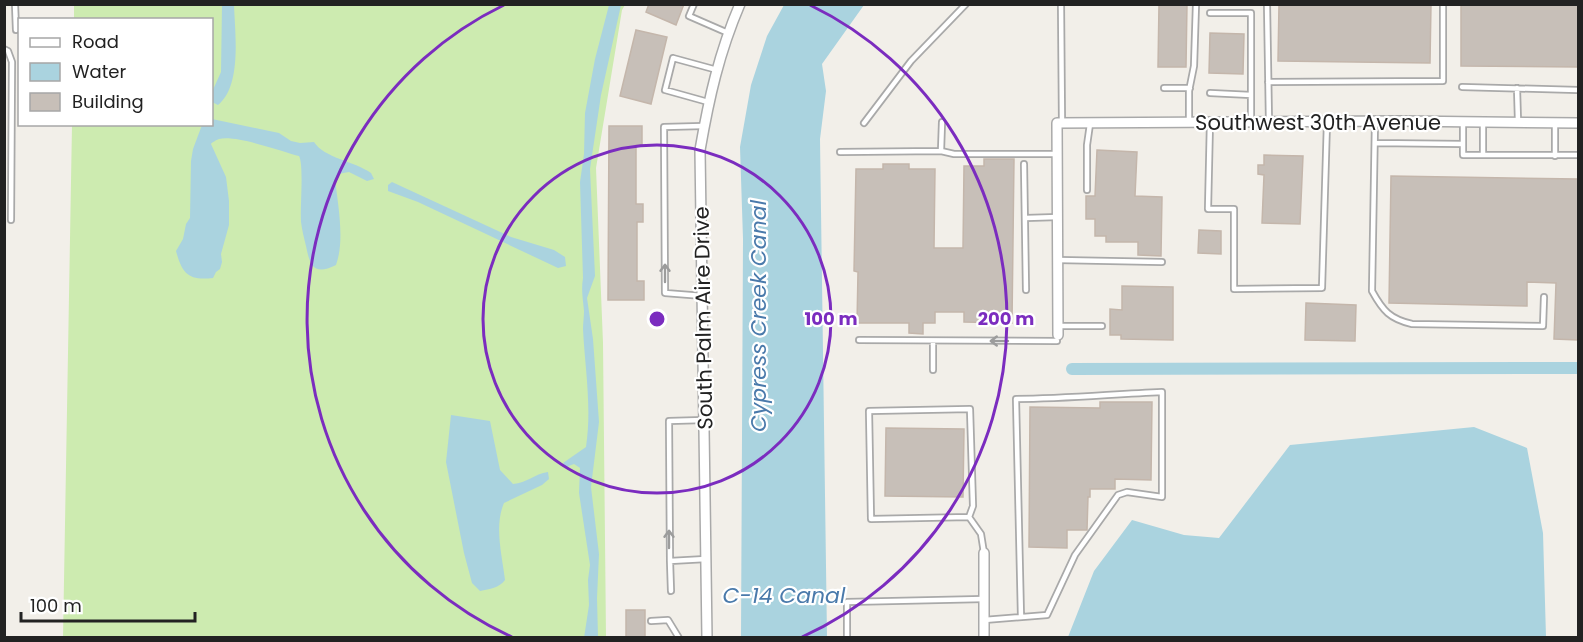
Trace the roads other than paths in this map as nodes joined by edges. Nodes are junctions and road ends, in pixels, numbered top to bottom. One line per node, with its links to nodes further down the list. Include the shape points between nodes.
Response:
1 (15, 4): 10 (lane)
2 (694, 4): 11 (lane, via 689,16)
3 (741, 4): 11 (street, South Palm Aire Drive)
4 (966, 4): 31 (lane, via 911,61)
5 (1061, 4): 32 (lane)
6 (1196, 4): 17 (lane)
7 (1266, 4): 14 (lane)
8 (1443, 4): 14 (lane, via 1443,81)
9 (1210, 14): 21 (lane, via 1251,13)
10 (16, 30)
11 (728, 33): 13 (street, South Palm Aire Drive)
12 (4, 49): 51 (lane, via 12,62)
13 (717, 70): 22 (street, South Palm Aire Drive); 22 (lane, via 673,58 665,90)
14 (1268, 82): 27 (lane)
15 (1462, 87): 18 (lane)
16 (1164, 88): 17 (lane)
17 (1190, 88): 24 (lane)
18 (1517, 88): 19 (lane); 35 (lane)
19 (1578, 90)
20 (1210, 93): 21 (lane)
21 (1251, 94): 26 (lane)
22 (708, 102): 38 (street, South Palm Aire Drive)
23 (942, 122): 41 (lane)
24 (1189, 122): 25 (street, Southwest 30th Avenue); 33 (street, Southwest 30th Avenue)
25 (1210, 122): 26 (street, Southwest 30th Avenue); 28 (lane, via 1208,210 1234,209 1233,289 1322,288)
26 (1251, 122): 27 (street, Southwest 30th Avenue)
27 (1269, 122): 28 (street, Southwest 30th Avenue)
28 (1328, 122): 29 (street, Southwest 30th Avenue)
29 (1375, 122): 30 (street, Southwest 30th Avenue); 39 (lane)
30 (1464, 122): 34 (street, Southwest 30th Avenue); 40 (lane)
31 (864, 123)
32 (1060, 123): 33 (street, Southwest 30th Avenue); 43 (street)
33 (1090, 123): 48 (lane)
34 (1483, 123): 35 (street, Southwest 30th Avenue); 44 (lane)
35 (1518, 123): 36 (street, Southwest 30th Avenue)
36 (1555, 123): 37 (street, Southwest 30th Avenue); 46 (lane)
37 (1578, 123)
38 (704, 126): 55 (street, South Palm Aire Drive, via 700,150); 55 (lane, one-way to 38, via 665,293 664,127)
39 (1375, 143): 40 (lane); 56 (lane, via 1372,291 1381,308 1396,320 1412,324 1543,326)
40 (1463, 144): 44 (lane, via 1462,155)
41 (941, 151): 42 (lane); 43 (lane)
42 (840, 152)
43 (1058, 154): 49 (street)
44 (1483, 155): 46 (lane)
45 (1578, 155): 46 (lane)
46 (1556, 156)
47 (1024, 164): 50 (lane)
48 (1087, 190)
49 (1058, 217): 50 (lane); 52 (street)
50 (1026, 218): 54 (lane)
51 (11, 220)
52 (1058, 260): 53 (lane); 58 (street)
53 (1162, 262)
54 (1026, 290)
55 (703, 296): 62 (street, South Palm Aire Drive)
56 (1544, 297)
57 (1102, 326): 58 (lane)
58 (1058, 334): 60 (lane, one-way to 60)
59 (859, 340): 60 (lane)
60 (933, 340): 61 (lane)
61 (933, 370)
62 (704, 420): 65 (street, South Palm Aire Drive); 66 (lane, one-way to 62, via 669,421)
63 (969, 518): 63 (lane, via 871,519 869,411 970,409 973,506); 64 (lane, via 981,534)
64 (984, 553): 68 (street)
65 (706, 559): 66 (lane); 72 (street, South Palm Aire Drive)
66 (670, 561): 67 (lane)
67 (671, 591)
68 (984, 599): 70 (street); 75 (lane, via 847,602)
69 (1020, 617): 69 (lane, via 1047,615 1076,555 1118,495 1127,492 1162,497 1162,392 1016,399); 70 (lane)
70 (984, 620): 76 (street)
71 (651, 621): 73 (lane, via 668,620)
72 (707, 637): 74 (lane)
73 (679, 638)
74 (699, 638)
75 (847, 638)
76 (984, 638)

